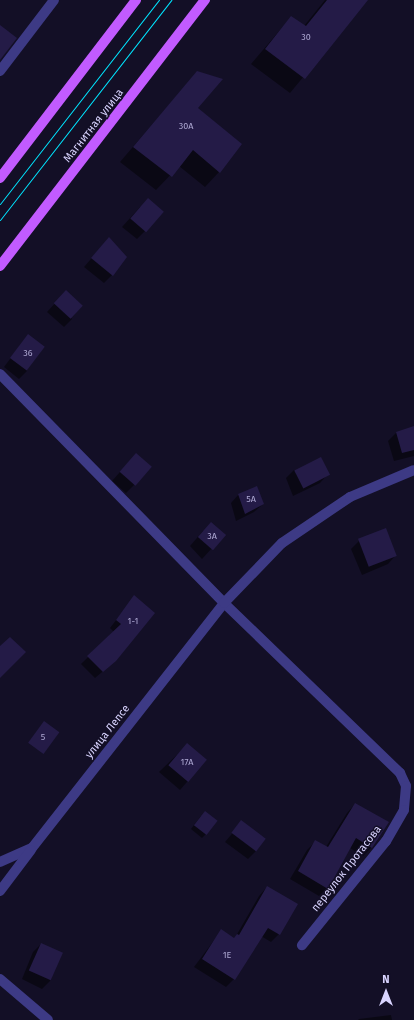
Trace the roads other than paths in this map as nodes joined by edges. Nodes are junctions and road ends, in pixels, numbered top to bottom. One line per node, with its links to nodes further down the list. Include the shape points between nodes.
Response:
1 (54, 0): 4 (street)
2 (136, 0): 5 (main road)
3 (205, 0): 6 (main road, Магнитная улица)
4 (0, 71)
5 (0, 178)
6 (0, 266)
7 (0, 374): 9 (street, переулок Протасова)
8 (414, 470): 9 (street, улица Лепсе, via 350,497 282,543)
9 (224, 603): 10 (street, улица Лепсе); 13 (street, переулок Протасова, via 389,761 400,773 406,786 404,810 381,847)
10 (32, 848): 11 (street, улица Лепсе); 12 (street)
11 (0, 862)
12 (0, 891)
13 (302, 946)
14 (0, 979): 15 (street)
15 (48, 1020)

